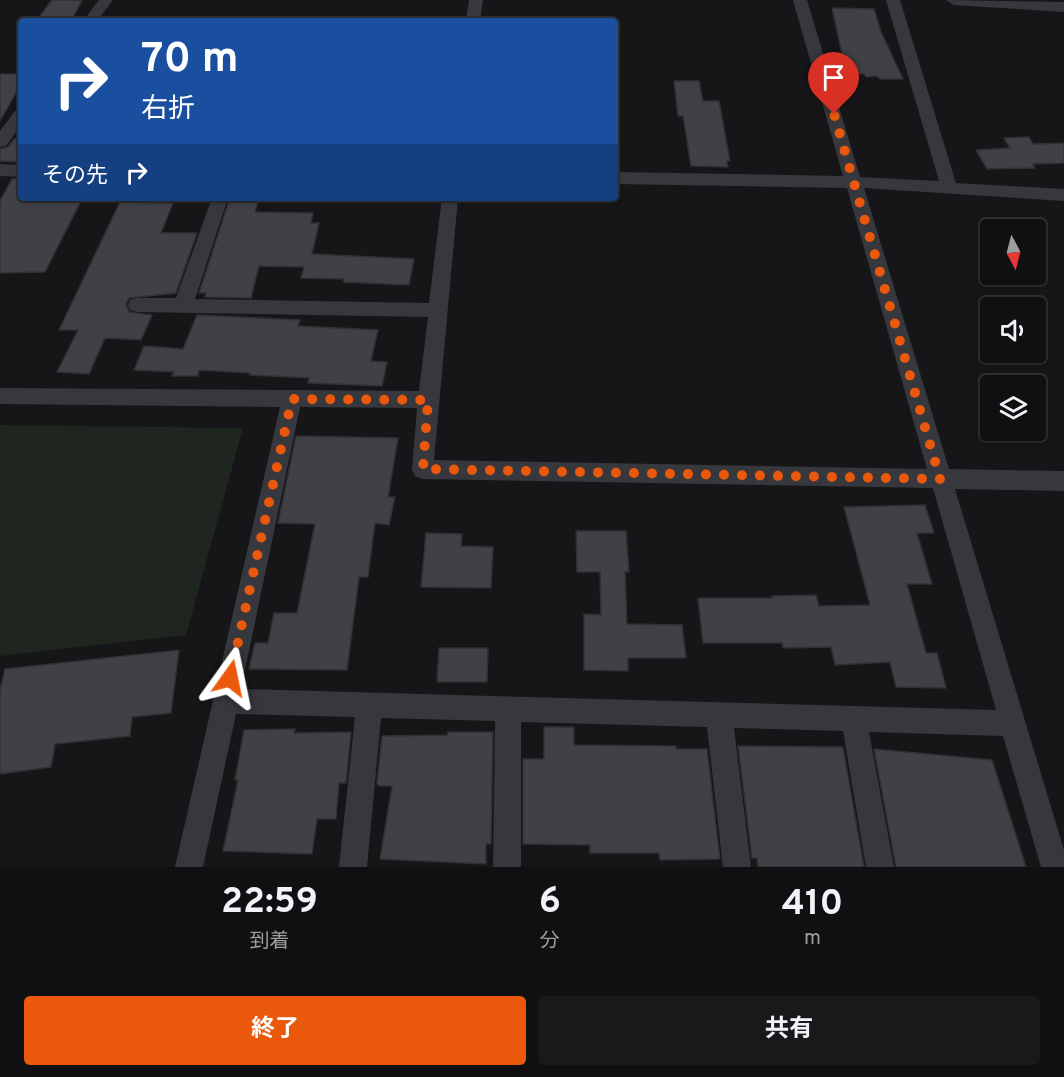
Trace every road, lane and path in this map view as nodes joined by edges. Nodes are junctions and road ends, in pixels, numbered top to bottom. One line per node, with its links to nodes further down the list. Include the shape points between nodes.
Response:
1 (106, 0): 7 (street)
2 (476, 0): 8 (street)
3 (800, 0): 14 (street)
4 (893, 0): 15 (street)
5 (954, 0): 6 (street)
6 (1064, 7)
7 (92, 18)
8 (473, 18)
9 (18, 118): 10 (street)
10 (0, 142)
11 (0, 170): 12 (street)
12 (18, 171)
13 (618, 178): 14 (street)
14 (854, 182): 15 (street); 25 (street)
15 (949, 188): 16 (street)
16 (1064, 195)
17 (219, 201): 20 (street)
18 (450, 201): 21 (street)
19 (137, 305): 20 (street)
20 (183, 306): 21 (street)
21 (438, 310): 24 (street)
22 (0, 396): 23 (street)
23 (292, 399): 24 (street); 27 (street)
24 (428, 400): 25 (street, via 423,469)
25 (940, 479): 26 (street); 32 (street)
26 (1064, 481)
27 (225, 701): 28 (street); 33 (street)
28 (369, 705): 29 (street); 34 (street)
29 (508, 709): 30 (street); 35 (street)
30 (719, 715): 31 (street); 36 (street)
31 (854, 718): 32 (street); 37 (street)
32 (1012, 723): 38 (street)
33 (189, 867)
34 (353, 867)
35 (507, 867)
36 (737, 867)
37 (880, 867)
38 (1055, 867)

